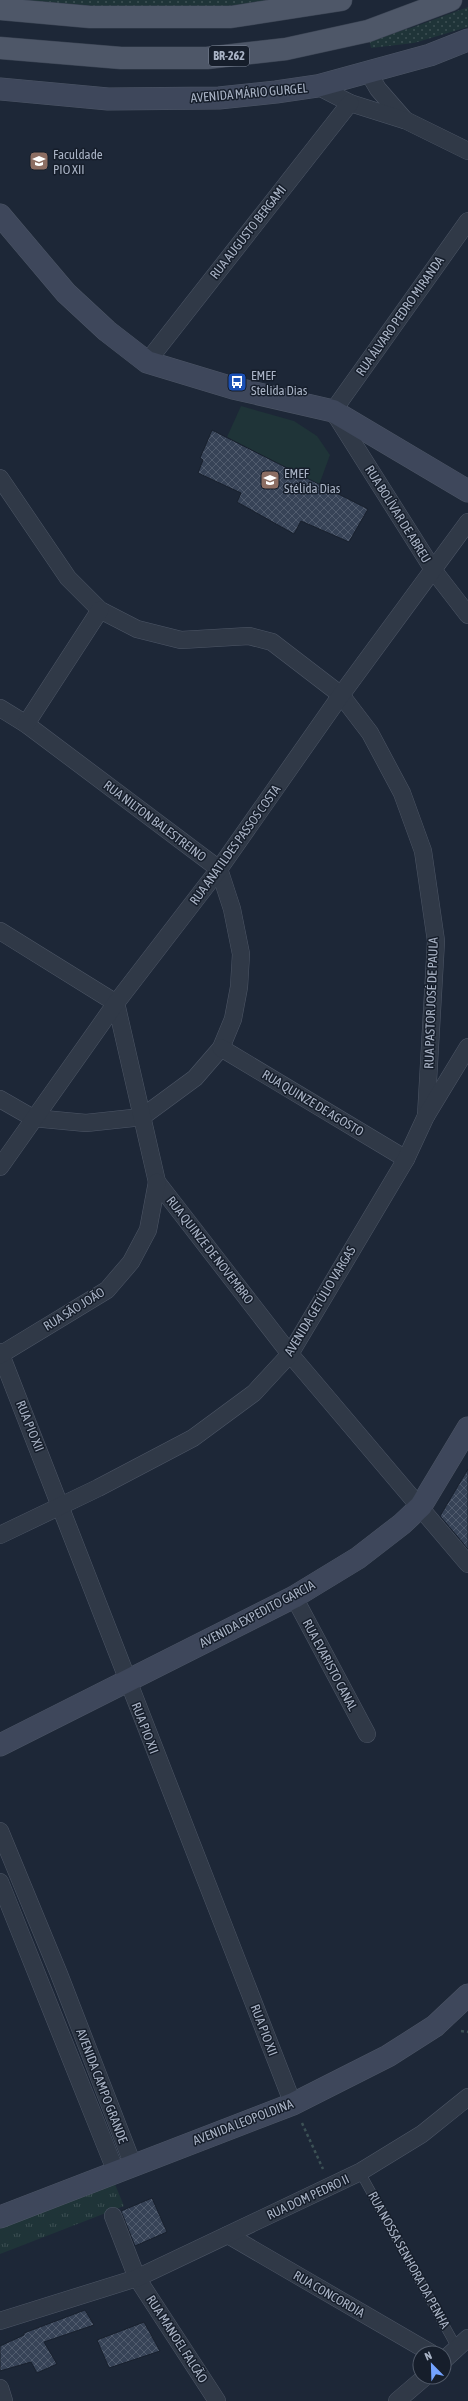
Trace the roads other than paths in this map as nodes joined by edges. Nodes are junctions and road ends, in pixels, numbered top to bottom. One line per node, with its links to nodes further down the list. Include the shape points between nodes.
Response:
1 (341, 0): 3 (main road, via 231,17 90,17)
2 (451, 0): 5 (main road, BR-262, via 368,31 286,50 215,57 121,58)
3 (0, 9)
4 (468, 40): 6 (main road, AVENIDA MÁRIO GURGEL)
5 (0, 48)
6 (368, 72): 7 (main road, AVENIDA MÁRIO GURGEL); 10 (street, via 378,89)
7 (317, 86): 8 (main road, AVENIDA MÁRIO GURGEL, via 219,98 108,99); 9 (street)
8 (0, 89)
9 (350, 103): 10 (street); 14 (street, RUA AUGUSTO BERGAMI)
10 (407, 121): 11 (street)
11 (468, 151)
12 (0, 215): 14 (main road, via 66,293 107,331)
13 (468, 220): 15 (street, RUA ÁLVARO PEDRO MIRANDA)
14 (147, 362): 15 (main road, via 232,388)
15 (333, 411): 17 (main road); 19 (street, RUA BOLÍVAR DE ABREU)
16 (0, 478): 20 (street, RUA PASTOR JOSÉ DE PAULA, via 68,578)
17 (468, 491)
18 (468, 522): 19 (street, RUA ANATILDES PASSOS COSTA)
19 (434, 571): 21 (street, RUA BOLÍVAR DE ABREU); 22 (street, RUA ANATILDES PASSOS COSTA)
20 (100, 610): 22 (street, RUA PASTOR JOSÉ DE PAULA, via 137,629 180,640 249,636 272,642); 24 (street)
21 (468, 615)
22 (341, 695): 25 (street, RUA ANATILDES PASSOS COSTA); 31 (street, RUA PASTOR JOSÉ DE PAULA, via 370,733 402,793 423,851 436,941)
23 (0, 708): 24 (street, RUA NILTON BALESTREINO)
24 (26, 724): 25 (street, RUA NILTON BALESTREINO)
25 (219, 869): 27 (street, RUA ANATILDES PASSOS COSTA); 29 (street, RUA NILTON BALESTREINO, via 232,909 241,954 239,987 233,1019)
26 (0, 931): 27 (street)
27 (116, 1003): 32 (street, RUA QUINZE DE NOVEMBRO); 33 (street, RUA ANATILDES PASSOS COSTA)
28 (468, 1047): 31 (street)
29 (221, 1048): 32 (street, RUA NILTON BALESTREINO, via 195,1078); 34 (street, RUA QUINZE DE AGOSTO)
30 (0, 1099): 33 (street)
31 (426, 1116): 34 (street, AVENIDA GETÚLIO VARGAS)
32 (142, 1117): 33 (street, via 86,1123); 36 (street, RUA QUINZE DE NOVEMBRO)
33 (33, 1118): 35 (street, RUA ANATILDES PASSOS COSTA)
34 (406, 1159): 38 (street, AVENIDA GETÚLIO VARGAS)
35 (0, 1167)
36 (157, 1182): 37 (street, RUA SÃO JOÃO, via 148,1230 131,1262 107,1290); 38 (street, RUA QUINZE DE NOVEMBRO)
37 (1, 1354): 40 (street, RUA PIO XII)
38 (290, 1354): 40 (street, AVENIDA GETÚLIO VARGAS, via 254,1393 193,1438); 41 (street, RUA QUINZE DE NOVEMBRO)
39 (468, 1428): 41 (main road, AVENIDA EXPEDITO GARCIA)
40 (61, 1505): 42 (street, AVENIDA GETÚLIO VARGAS); 45 (street, RUA PIO XII)
41 (421, 1506): 43 (street, RUA QUINZE DE NOVEMBRO); 44 (main road, AVENIDA EXPEDITO GARCIA, via 358,1558)
42 (0, 1535)
43 (468, 1564)
44 (294, 1597): 45 (main road, AVENIDA EXPEDITO GARCIA); 46 (street, RUA EVARISTO CANAL)
45 (127, 1681): 47 (main road, AVENIDA EXPEDITO GARCIA); 56 (street, RUA PIO XII)
46 (366, 1734)
47 (0, 1745)
48 (0, 1832): 50 (street, AVENIDA CAMPO GRANDE)
49 (0, 1882): 51 (street, AVENIDA CAMPO GRANDE)
50 (59, 1974): 51 (street); 53 (street, AVENIDA CAMPO GRANDE)
51 (40, 1982): 54 (street, AVENIDA CAMPO GRANDE)
52 (468, 1995): 56 (main road, AVENIDA LEOPOLDINA, via 435,2026 388,2056)
53 (72, 2007): 54 (street); 57 (street, AVENIDA CAMPO GRANDE)
54 (53, 2015): 57 (street, AVENIDA CAMPO GRANDE)
55 (468, 2097): 58 (street, RUA DOM PEDRO II, via 422,2134)
56 (293, 2104): 57 (main road, AVENIDA LEOPOLDINA)
57 (124, 2168): 60 (main road, AVENIDA LEOPOLDINA)
58 (360, 2172): 61 (street, RUA DOM PEDRO II); 64 (lane, RUA NOSSA SENHORA DA PENHA)
59 (113, 2216): 62 (street)
60 (0, 2217)
61 (228, 2234): 62 (street, RUA DOM PEDRO II); 65 (street, RUA CONCORDIA)
62 (137, 2278): 63 (street, RUA DOM PEDRO II); 70 (street, RUA MANOEL FALCÃO)
63 (0, 2321)
64 (463, 2343): 66 (street)
65 (417, 2345)
66 (452, 2353)
67 (416, 2385): 71 (street)
68 (0, 2388): 69 (street)
69 (4, 2401)
70 (217, 2401)
71 (397, 2401)

